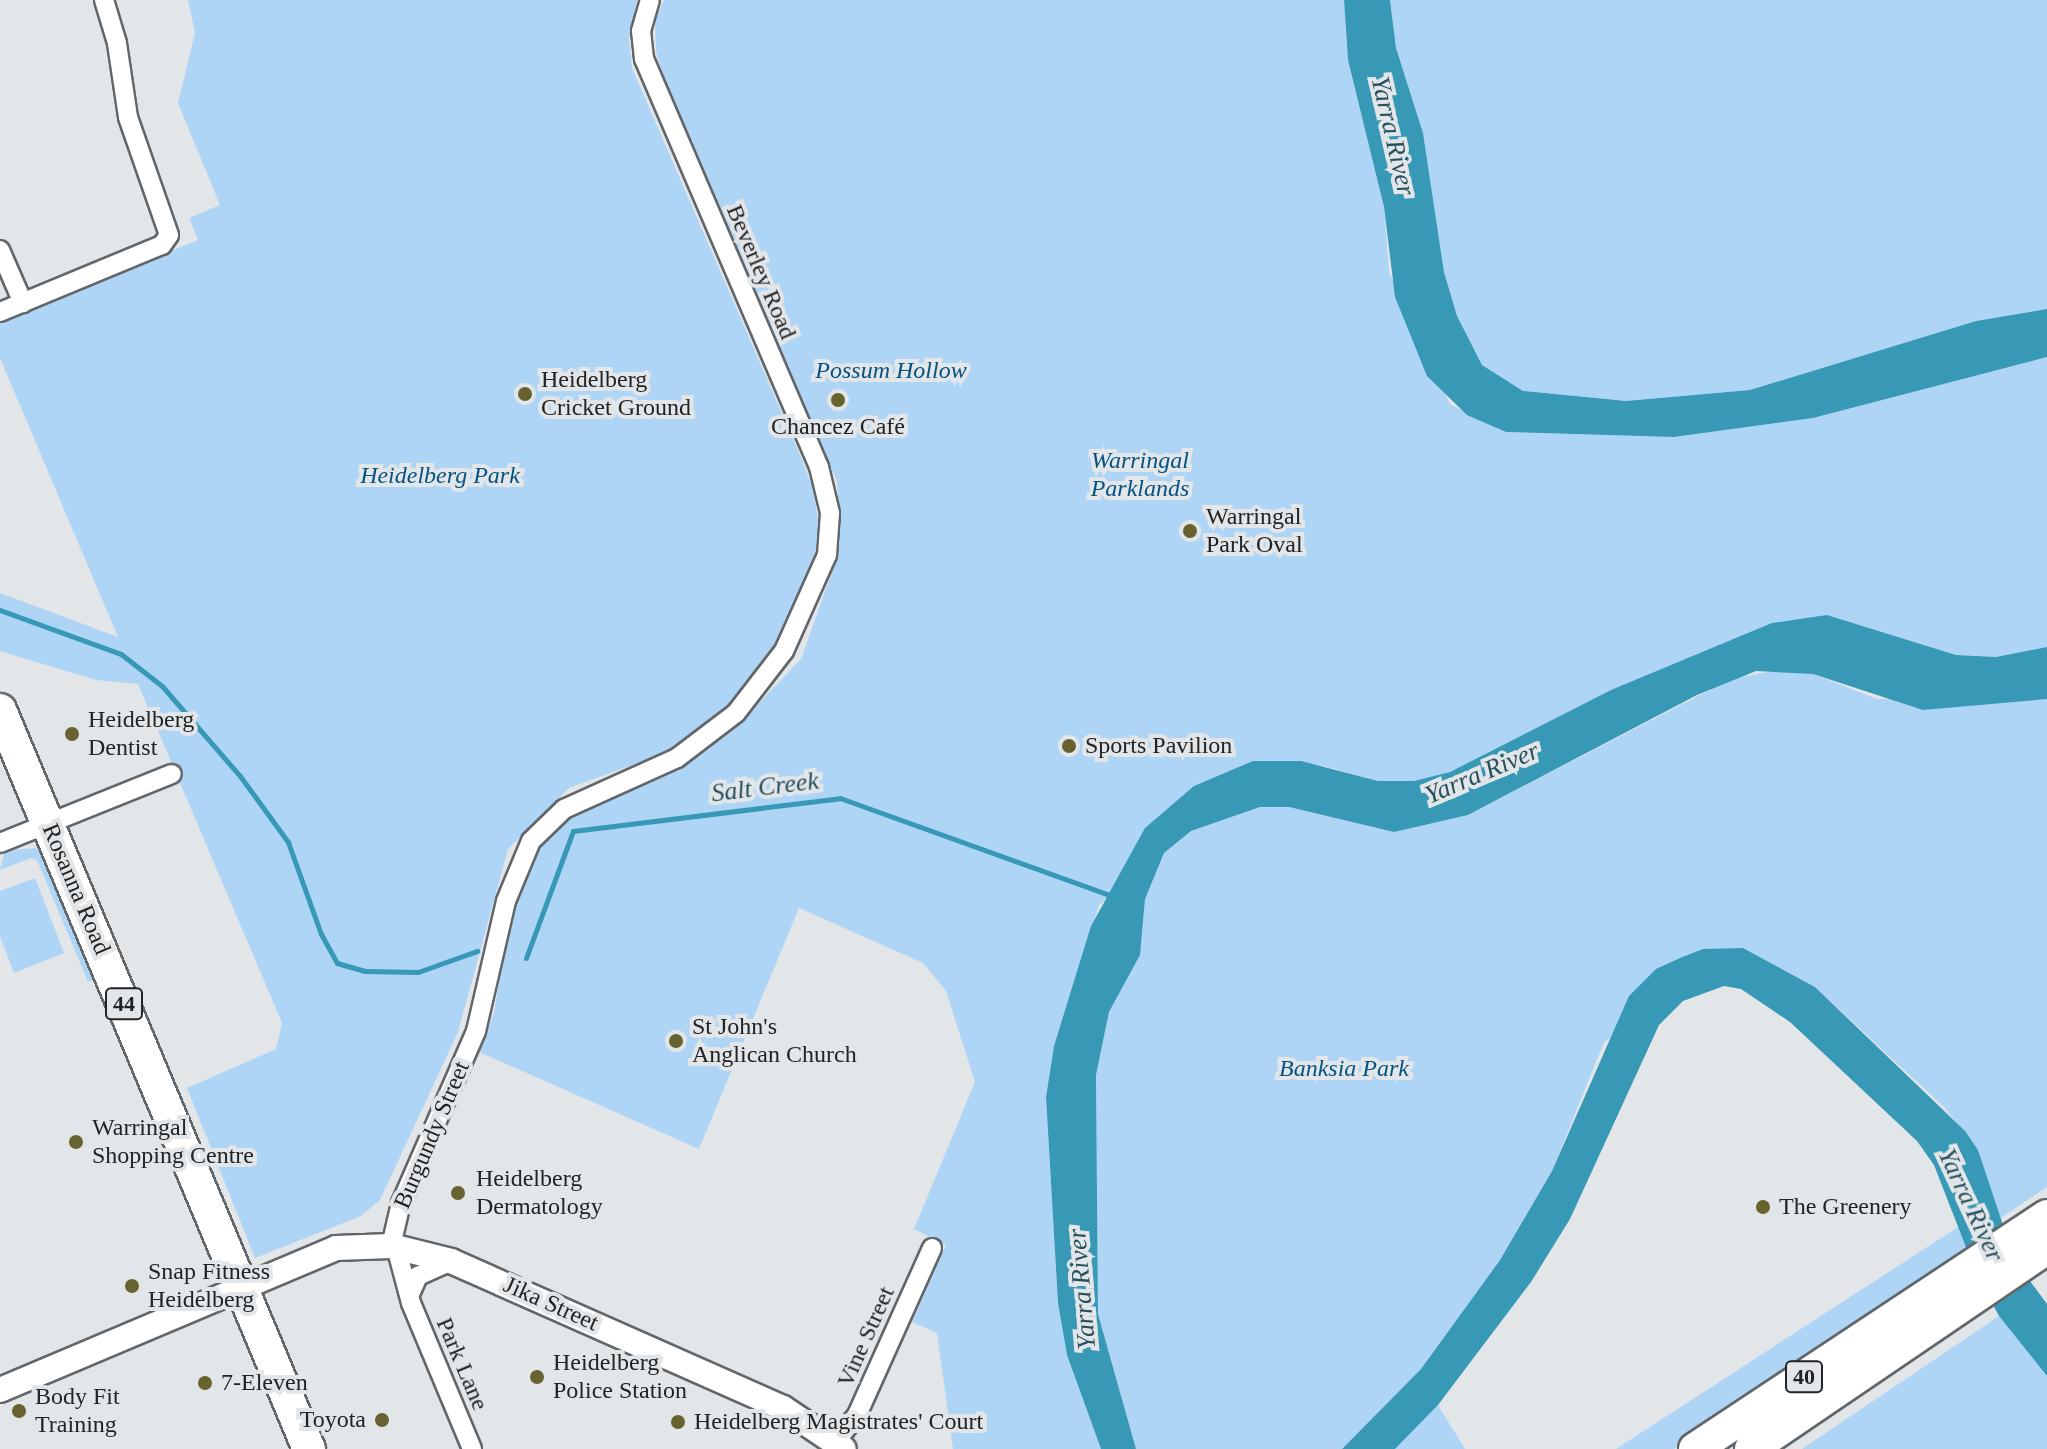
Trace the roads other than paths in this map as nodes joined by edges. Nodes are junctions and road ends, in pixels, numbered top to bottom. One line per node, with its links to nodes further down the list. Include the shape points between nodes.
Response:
1 (104, 0): 4 (street, via 117,43 128,117 170,227 162,245)
2 (650, 0): 8 (street, Beverley Road, via 641,31 644,59 814,453 831,528 827,555 807,607 778,661 747,702 677,758)
3 (0, 250): 4 (street)
4 (23, 303): 5 (street)
5 (0, 312)
6 (0, 710): 9 (highway, Rosanna Road / 44)
7 (172, 774): 9 (street)
8 (596, 793): 12 (street, Burgundy Street, via 554,815 522,857 500,923 476,1031 401,1203)
9 (49, 824): 10 (street); 16 (highway, Rosanna Road / 44)
10 (0, 843)
11 (2047, 1216): 18 (highway, 40)
12 (394, 1246): 15 (main road, Jika Street); 16 (main road, via 336,1248); 17 (street, Park Lane)
13 (932, 1248): 20 (street, Vine Street, via 857,1415)
14 (2047, 1248): 18 (highway, 40)
15 (451, 1261): 17 (street, Park Lane, via 418,1276); 20 (main road, Jika Street, via 783,1408)
16 (244, 1289): 19 (main road); 21 (highway, 44)
17 (409, 1297): 22 (street, Park Lane)
18 (1920, 1317): 23 (highway, 40); 24 (highway, 40)
19 (0, 1390)
20 (833, 1443)
21 (309, 1449)
22 (472, 1449)
23 (1695, 1449)
24 (1751, 1449)

